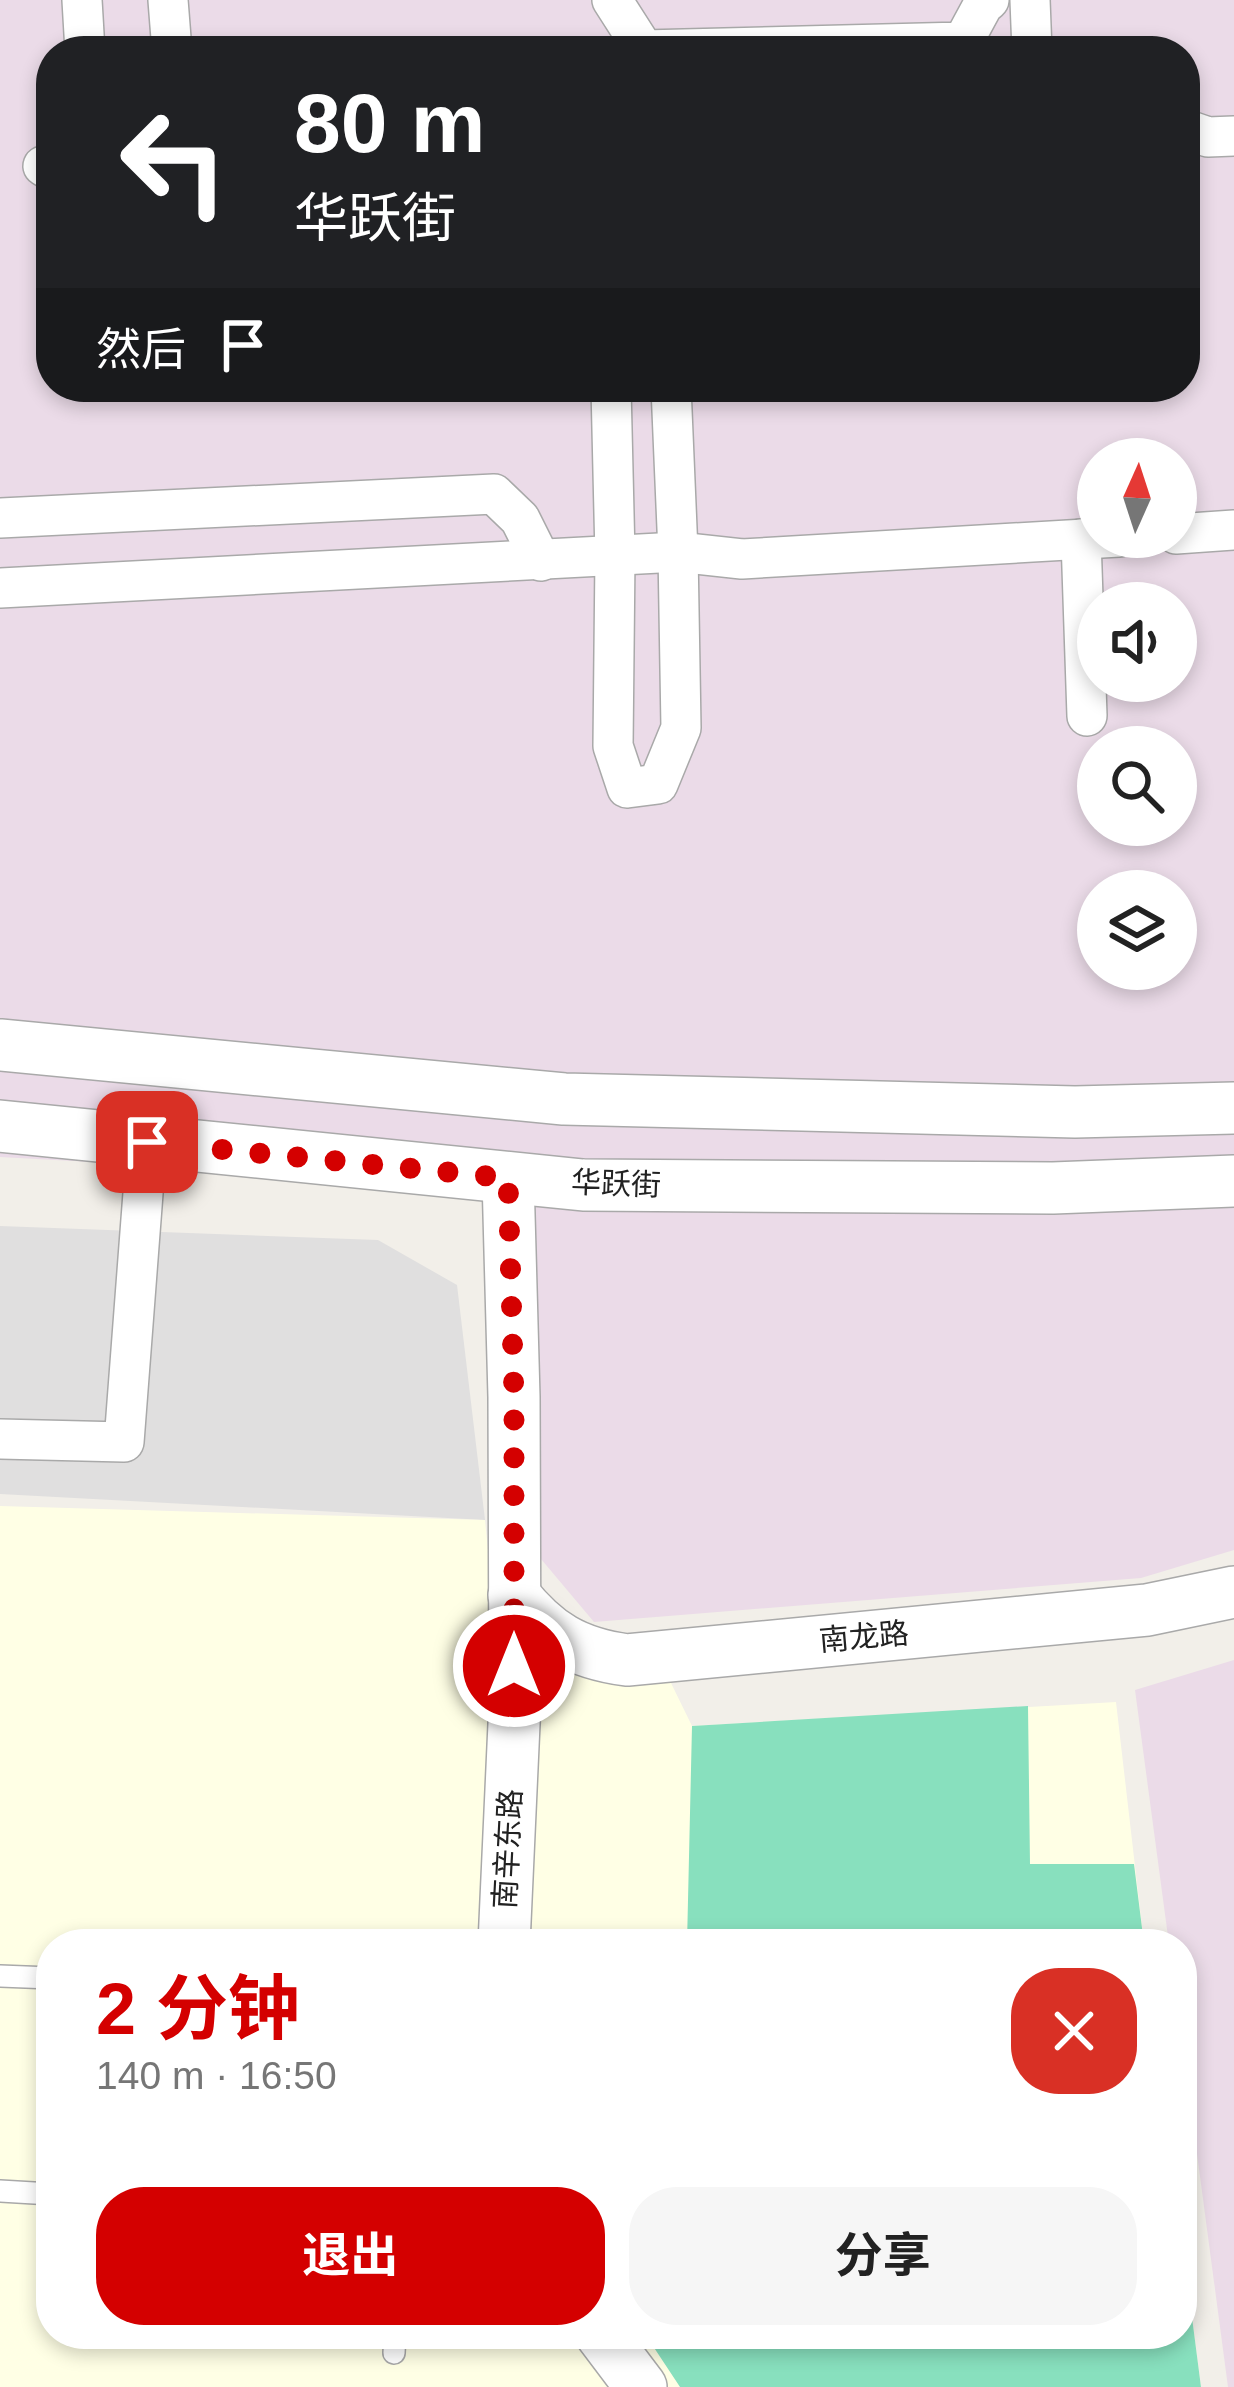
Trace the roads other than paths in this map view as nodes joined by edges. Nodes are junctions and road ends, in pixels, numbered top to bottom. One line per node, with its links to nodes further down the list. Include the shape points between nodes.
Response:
1 (82, 0): 6 (street)
2 (168, 0): 7 (street)
3 (610, 0): 8 (street); 9 (street)
4 (989, 0): 10 (street)
5 (1030, 0): 11 (street)
6 (84, 36)
7 (171, 36)
8 (610, 36)
9 (634, 36)
10 (966, 36)
11 (1031, 36)
12 (1200, 134): 13 (street)
13 (1234, 136)
14 (611, 402): 21 (street)
15 (672, 402): 20 (street)
16 (0, 518): 23 (street, via 494,494 520,519)
17 (1234, 530): 18 (street)
18 (1197, 533)
19 (1077, 539): 20 (street, via 742,559)
20 (678, 552): 21 (street); 21 (street, via 681,728 658,784 628,788 613,746)
21 (615, 556): 23 (street)
22 (1099, 558): 25 (street)
23 (541, 561): 24 (street)
24 (0, 588)
25 (1087, 716)
26 (0, 1045): 27 (street, via 564,1099 1075,1112)
27 (1234, 1108)
28 (0, 1126): 29 (street, 华跃街)
29 (147, 1142): 30 (street, 华跃街); 32 (street, via 124,1442)
30 (508, 1178): 31 (street, 华跃街, via 1053,1188); 34 (street, 南辛东路)
31 (1234, 1181)
32 (0, 1439)
33 (1234, 1592): 34 (street, 南龙路, via 1148,1610 627,1660 595,1656 553,1635)
34 (514, 1594): 35 (street, 南辛东路)
35 (505, 1929)
36 (0, 1976): 37 (lane)
37 (36, 1977)
38 (0, 2191): 39 (lane)
39 (36, 2193)
40 (613, 2349): 41 (street)
41 (641, 2387)

